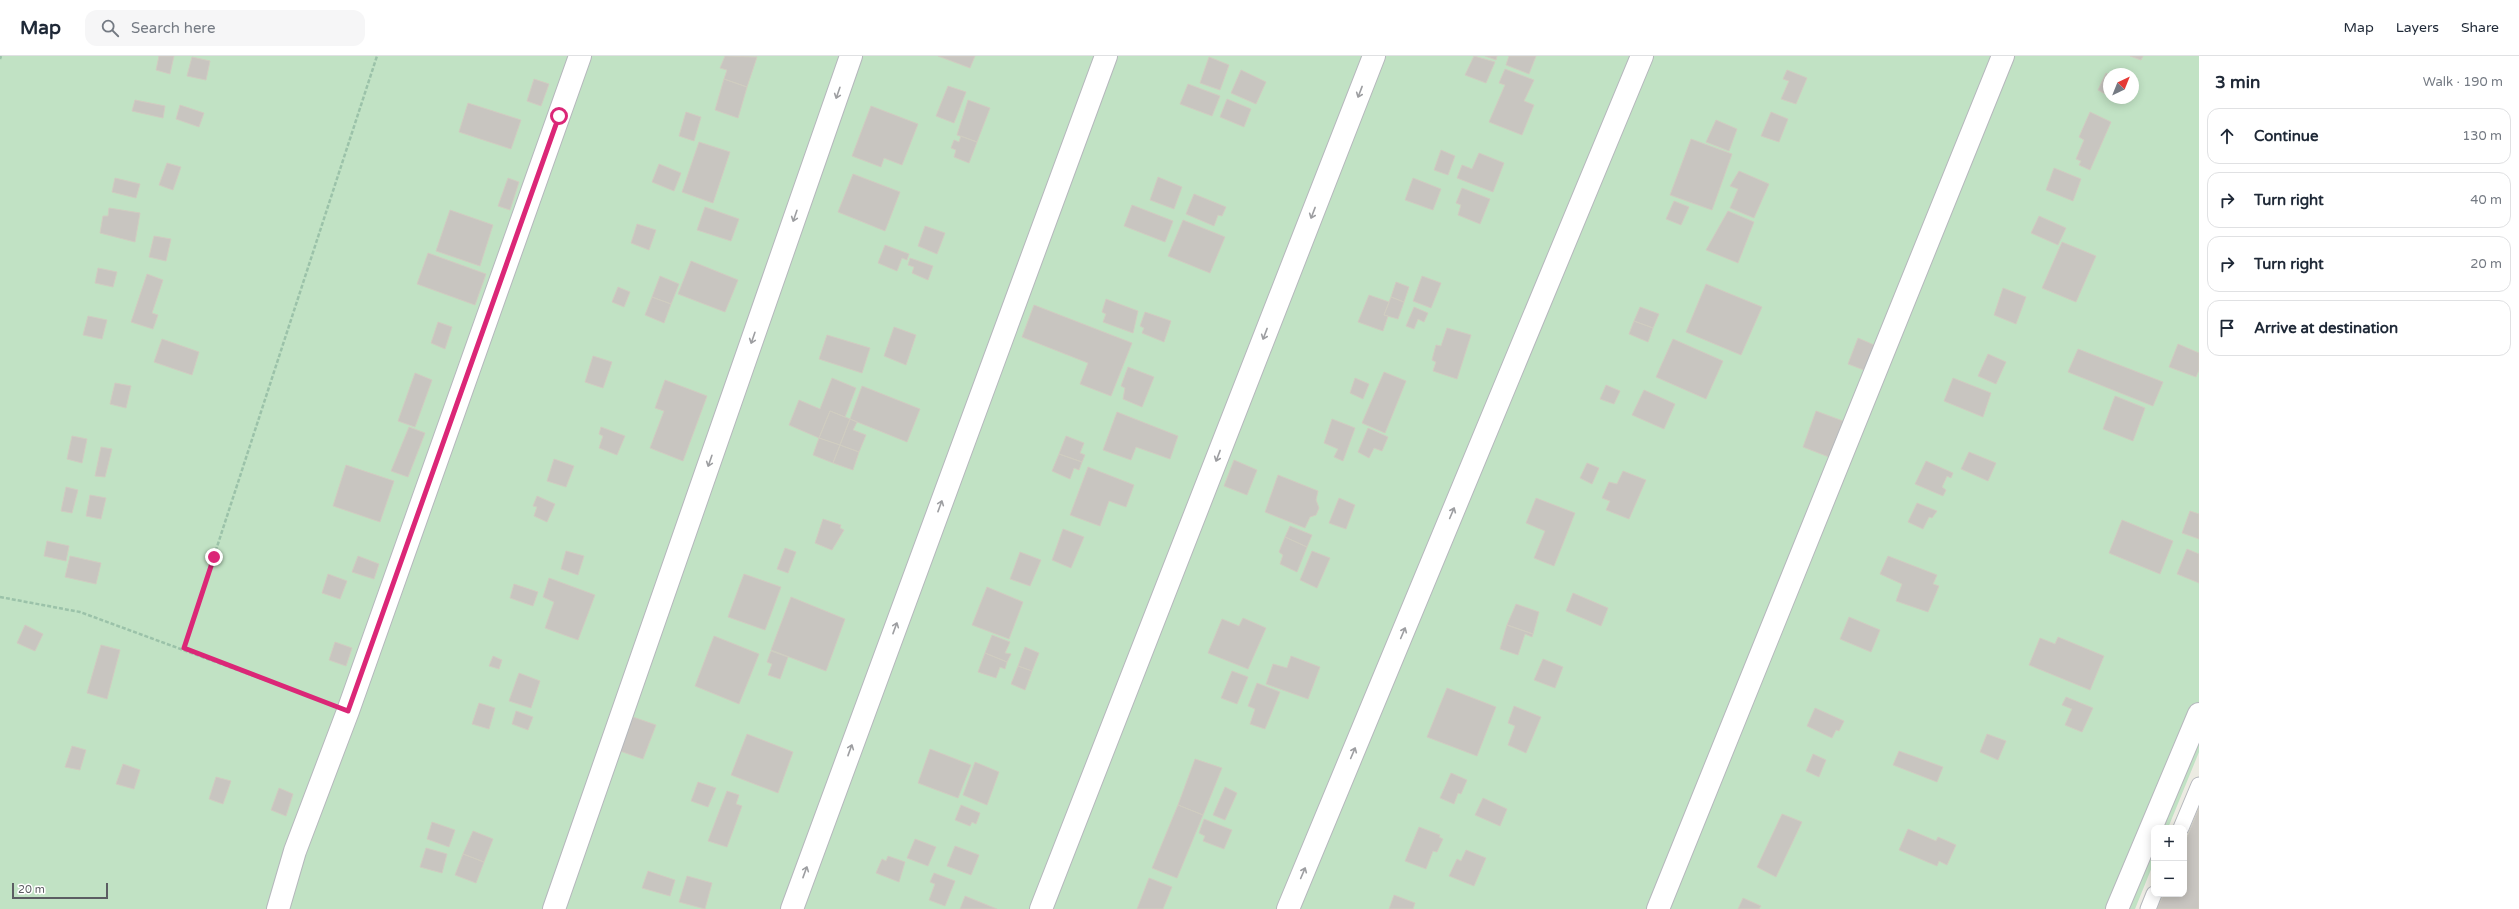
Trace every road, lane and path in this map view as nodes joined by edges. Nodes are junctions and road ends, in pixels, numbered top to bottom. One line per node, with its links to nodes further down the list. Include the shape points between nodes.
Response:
1 (1, 56): 9 (path)
2 (378, 56): 11 (path)
3 (580, 56): 12 (street)
4 (851, 56): 18 (street, one-way to 18)
5 (1106, 56): 19 (street, one-way to 5)
6 (1374, 56): 20 (street, one-way to 20)
7 (1642, 56): 21 (street, one-way to 7)
8 (2003, 56): 22 (street)
9 (0, 59)
10 (0, 597): 11 (path, via 80,612)
11 (184, 648): 12 (path)
12 (348, 711): 17 (street, via 295,851)
13 (2199, 714): 23 (street)
14 (2199, 785): 15 (lane)
15 (2182, 825)
16 (2153, 897): 24 (lane)
17 (278, 909)
18 (554, 909)
19 (792, 909)
20 (1041, 909)
21 (1288, 909)
22 (1658, 909)
23 (2117, 909)
24 (2148, 909)

